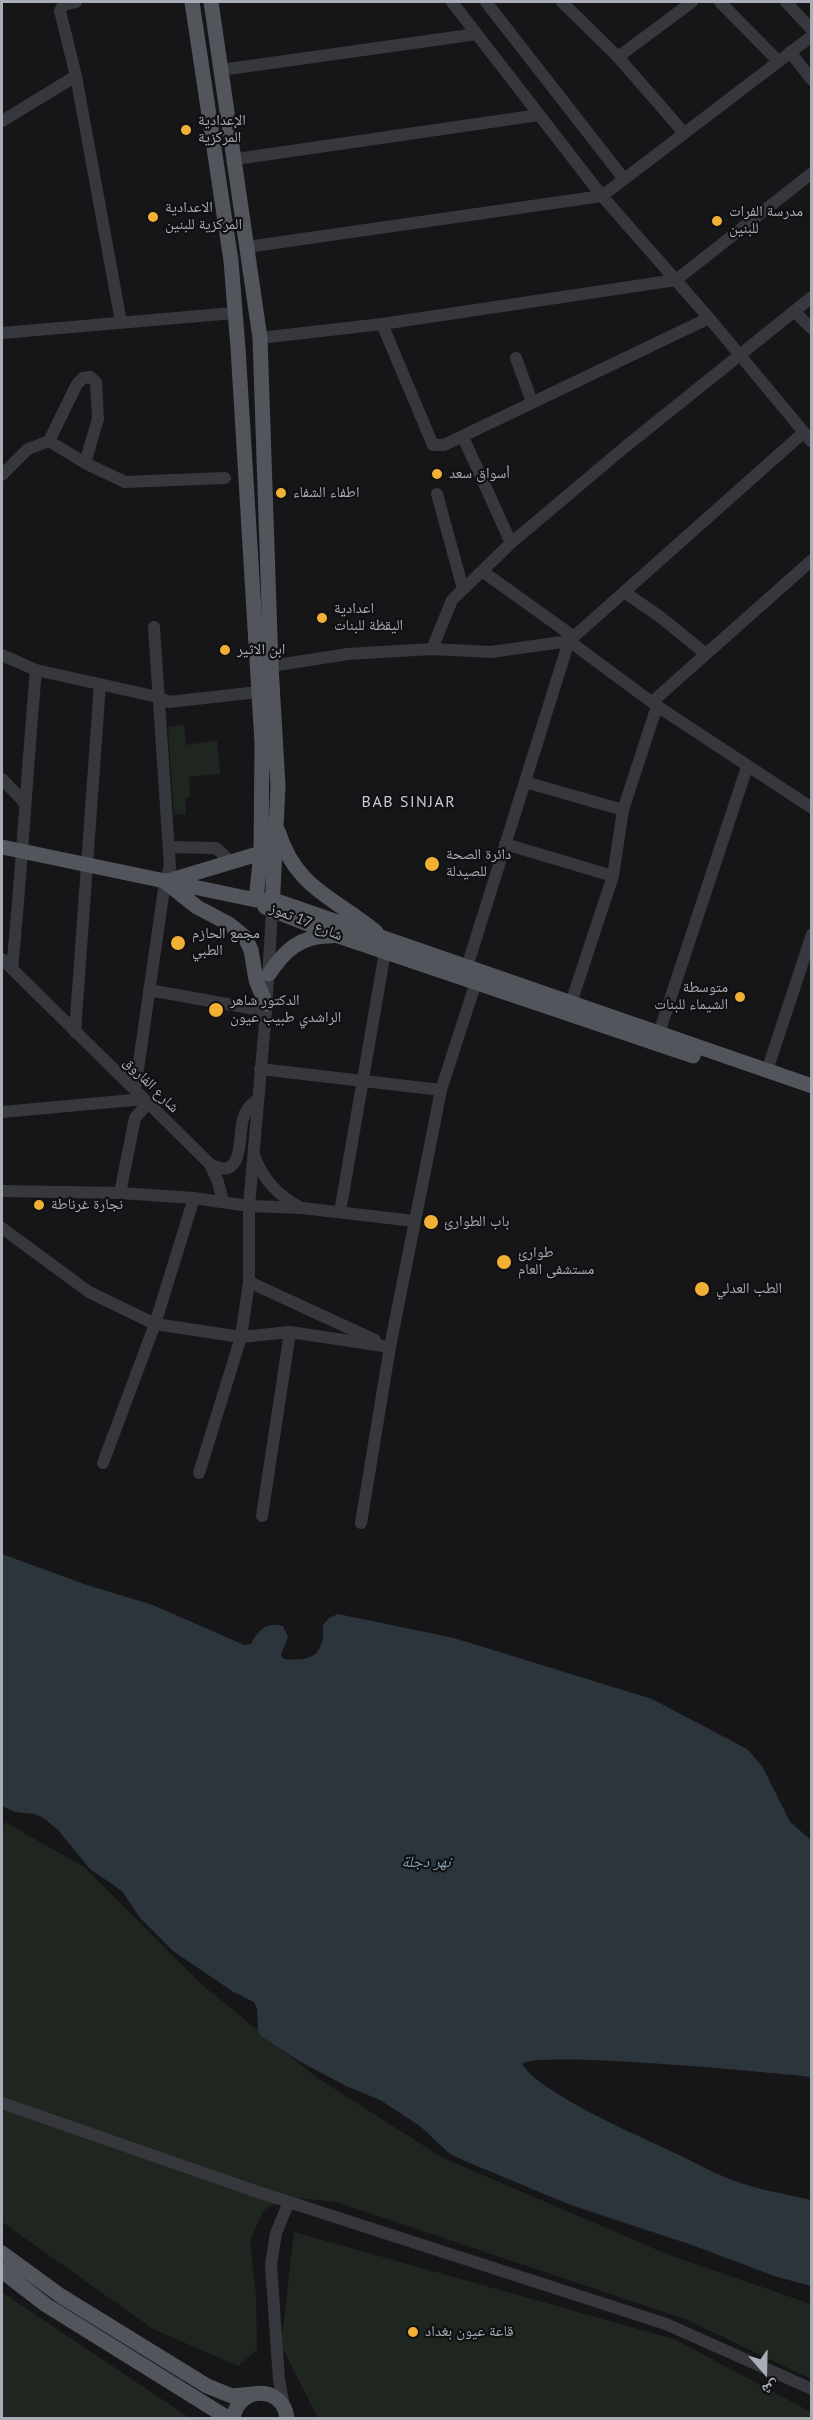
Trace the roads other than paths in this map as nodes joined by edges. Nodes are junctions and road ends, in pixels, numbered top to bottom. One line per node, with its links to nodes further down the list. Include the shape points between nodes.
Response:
1 (76, 2): 17 (street, via 63,5 60,11)
2 (192, 2): 30 (main road, via 231,261)
3 (211, 2): 16 (main road)
4 (452, 2): 11 (street)
5 (486, 2): 24 (street)
6 (562, 2): 14 (street)
7 (692, 2): 14 (street)
8 (720, 2): 15 (street)
9 (786, 2): 10 (street)
10 (812, 30)
11 (477, 34): 16 (street); 19 (street)
12 (812, 36): 13 (street)
13 (790, 52): 15 (street); 18 (street)
14 (618, 57): 21 (street)
15 (778, 61): 21 (street)
16 (221, 69): 22 (main road)
17 (76, 76): 20 (street); 32 (street)
18 (812, 80)
19 (539, 115): 22 (street); 25 (street)
20 (2, 121)
21 (684, 133): 24 (street)
22 (236, 159): 26 (main road)
23 (812, 173): 27 (street)
24 (624, 179): 25 (street)
25 (602, 195): 26 (street); 27 (street)
26 (247, 247): 36 (main road)
27 (676, 280): 31 (street); 33 (street)
28 (812, 297): 29 (street)
29 (794, 311): 34 (street); 37 (street)
30 (234, 312): 32 (street); 44 (main road)
31 (709, 318): 37 (street); 39 (street)
32 (121, 322): 35 (street)
33 (382, 324): 36 (street); 41 (street, via 434,445 444,446)
34 (812, 329)
35 (2, 333)
36 (260, 338): 45 (main road)
37 (739, 354): 40 (street); 50 (street)
38 (516, 358): 39 (street)
39 (532, 402): 41 (street)
40 (802, 433): 43 (street); 54 (street)
41 (463, 437): 50 (street)
42 (49, 441): 46 (street); 46 (street, via 77,384 90,377 96,382 98,419); 47 (street, via 28,449)
43 (812, 442)
44 (243, 443): 45 (main road); 63 (main road)
45 (265, 443): 60 (main road)
46 (85, 463): 48 (street, via 125,482)
47 (2, 475)
48 (225, 478)
49 (437, 494): 53 (street)
50 (511, 543): 52 (street)
51 (812, 560): 58 (street)
52 (482, 571): 53 (street); 56 (street)
53 (463, 588): 57 (street, via 452,600)
54 (624, 592): 56 (street); 58 (street)
55 (154, 627): 64 (street)
56 (572, 639): 57 (street, via 491,652); 65 (street); 68 (street)
57 (432, 649): 60 (street, via 348,654)
58 (706, 654): 65 (street)
59 (2, 655): 61 (street)
60 (271, 666): 72 (main road, via 278,786)
61 (36, 670): 62 (street); 69 (street)
62 (100, 684): 64 (street); 79 (street)
63 (258, 692): 64 (street, via 169,702); 77 (main road, via 262,743)
64 (158, 697): 75 (street)
65 (654, 704): 66 (street); 71 (street)
66 (747, 767): 70 (street); 96 (street)
67 (2, 779): 69 (street)
68 (525, 782): 71 (street); 73 (street)
69 (24, 802): 76 (street)
70 (812, 808)
71 (623, 810): 80 (street)
72 (275, 819): 83 (main road); 86 (main road, via 283,846 307,882)
73 (505, 844): 80 (street); 88 (street)
74 (2, 847): 76 (main road, شارع 17 تموز)
75 (169, 847): 78 (street, via 216,848); 81 (street, via 170,867)
76 (23, 852): 79 (main road, شارع 17 تموز); 89 (street)
77 (261, 853): 78 (main road); 82 (main road)
78 (231, 862): 81 (main road)
79 (87, 866): 81 (main road, شارع 17 تموز); 95 (street)
80 (613, 876): 93 (street)
81 (165, 882): 82 (main road, شارع 17 تموز); 92 (street); 94 (main road, via 245,938)
82 (256, 900): 83 (main road, شارع 17 تموز)
83 (273, 905): 85 (main road, شارع 17 تموز); 86 (main road, شارع 17 تموز); 90 (street)
84 (812, 934): 98 (street)
85 (341, 936): 86 (main road, شارع 17 تموز); 90 (main road, via 303,940 281,957)
86 (385, 946): 88 (main road, شارع 17 تموز); 91 (main road, شارع 17 تموز); 99 (street)
87 (2, 959): 89 (street, شارع الفاروق)
88 (467, 967): 93 (main road, شارع 17 تموز)
89 (12, 969): 95 (street, شارع الفاروق)
90 (269, 974): 94 (street)
91 (476, 982): 102 (street); 103 (main road, شارع 17 تموز)
92 (149, 990): 94 (street); 101 (street)
93 (571, 1003): 96 (main road, شارع 17 تموز)
94 (266, 1008): 97 (street)
95 (75, 1032): 101 (street, شارع الفاروق)
96 (659, 1033): 98 (main road, شارع 17 تموز)
97 (260, 1069): 99 (street); 104 (street)
98 (767, 1071): 100 (main road, شارع 17 تموز)
99 (364, 1081): 102 (street); 115 (street)
100 (812, 1086)
101 (135, 1090): 105 (street, شارع الفاروق)
102 (441, 1090): 116 (street)
103 (812, 1096)
104 (257, 1100): 107 (street); 108 (street, via 243,1117 236,1161 226,1168)
105 (146, 1101): 106 (street); 108 (street, شارع الفاروق); 110 (street, via 135,1118)
106 (2, 1112)
107 (253, 1151): 113 (street); 114 (street, via 271,1185)
108 (210, 1164): 112 (street)
109 (2, 1191): 110 (street)
110 (120, 1193): 111 (street)
111 (194, 1198): 112 (street); 119 (street)
112 (223, 1201): 113 (street)
113 (249, 1206): 114 (street); 118 (street)
114 (302, 1208): 115 (street)
115 (340, 1212): 116 (street)
116 (414, 1221): 122 (street)
117 (2, 1228): 119 (street, via 89,1292)
118 (249, 1282): 121 (street); 122 (street)
119 (155, 1324): 121 (street); 123 (street)
120 (290, 1332): 121 (street); 122 (street); 125 (street)
121 (241, 1337): 124 (street)
122 (390, 1347): 126 (street)
123 (103, 1463)
124 (199, 1473)
125 (262, 1516)
126 (361, 1523)
127 (2, 2103): 128 (street)
128 (289, 2202): 131 (street, via 276,2233 271,2265); 132 (street, via 666,2324)
129 (2, 2253): 133 (main road, via 61,2296 207,2386 232,2396)
130 (2, 2271): 135 (main road, via 46,2305)
131 (278, 2361): 133 (street, via 268,2385); 134 (street)
132 (812, 2389)
133 (255, 2394): 134 (main road, via 270,2395); 136 (main road, via 239,2404)
134 (287, 2413)
135 (228, 2418)
136 (233, 2418)

